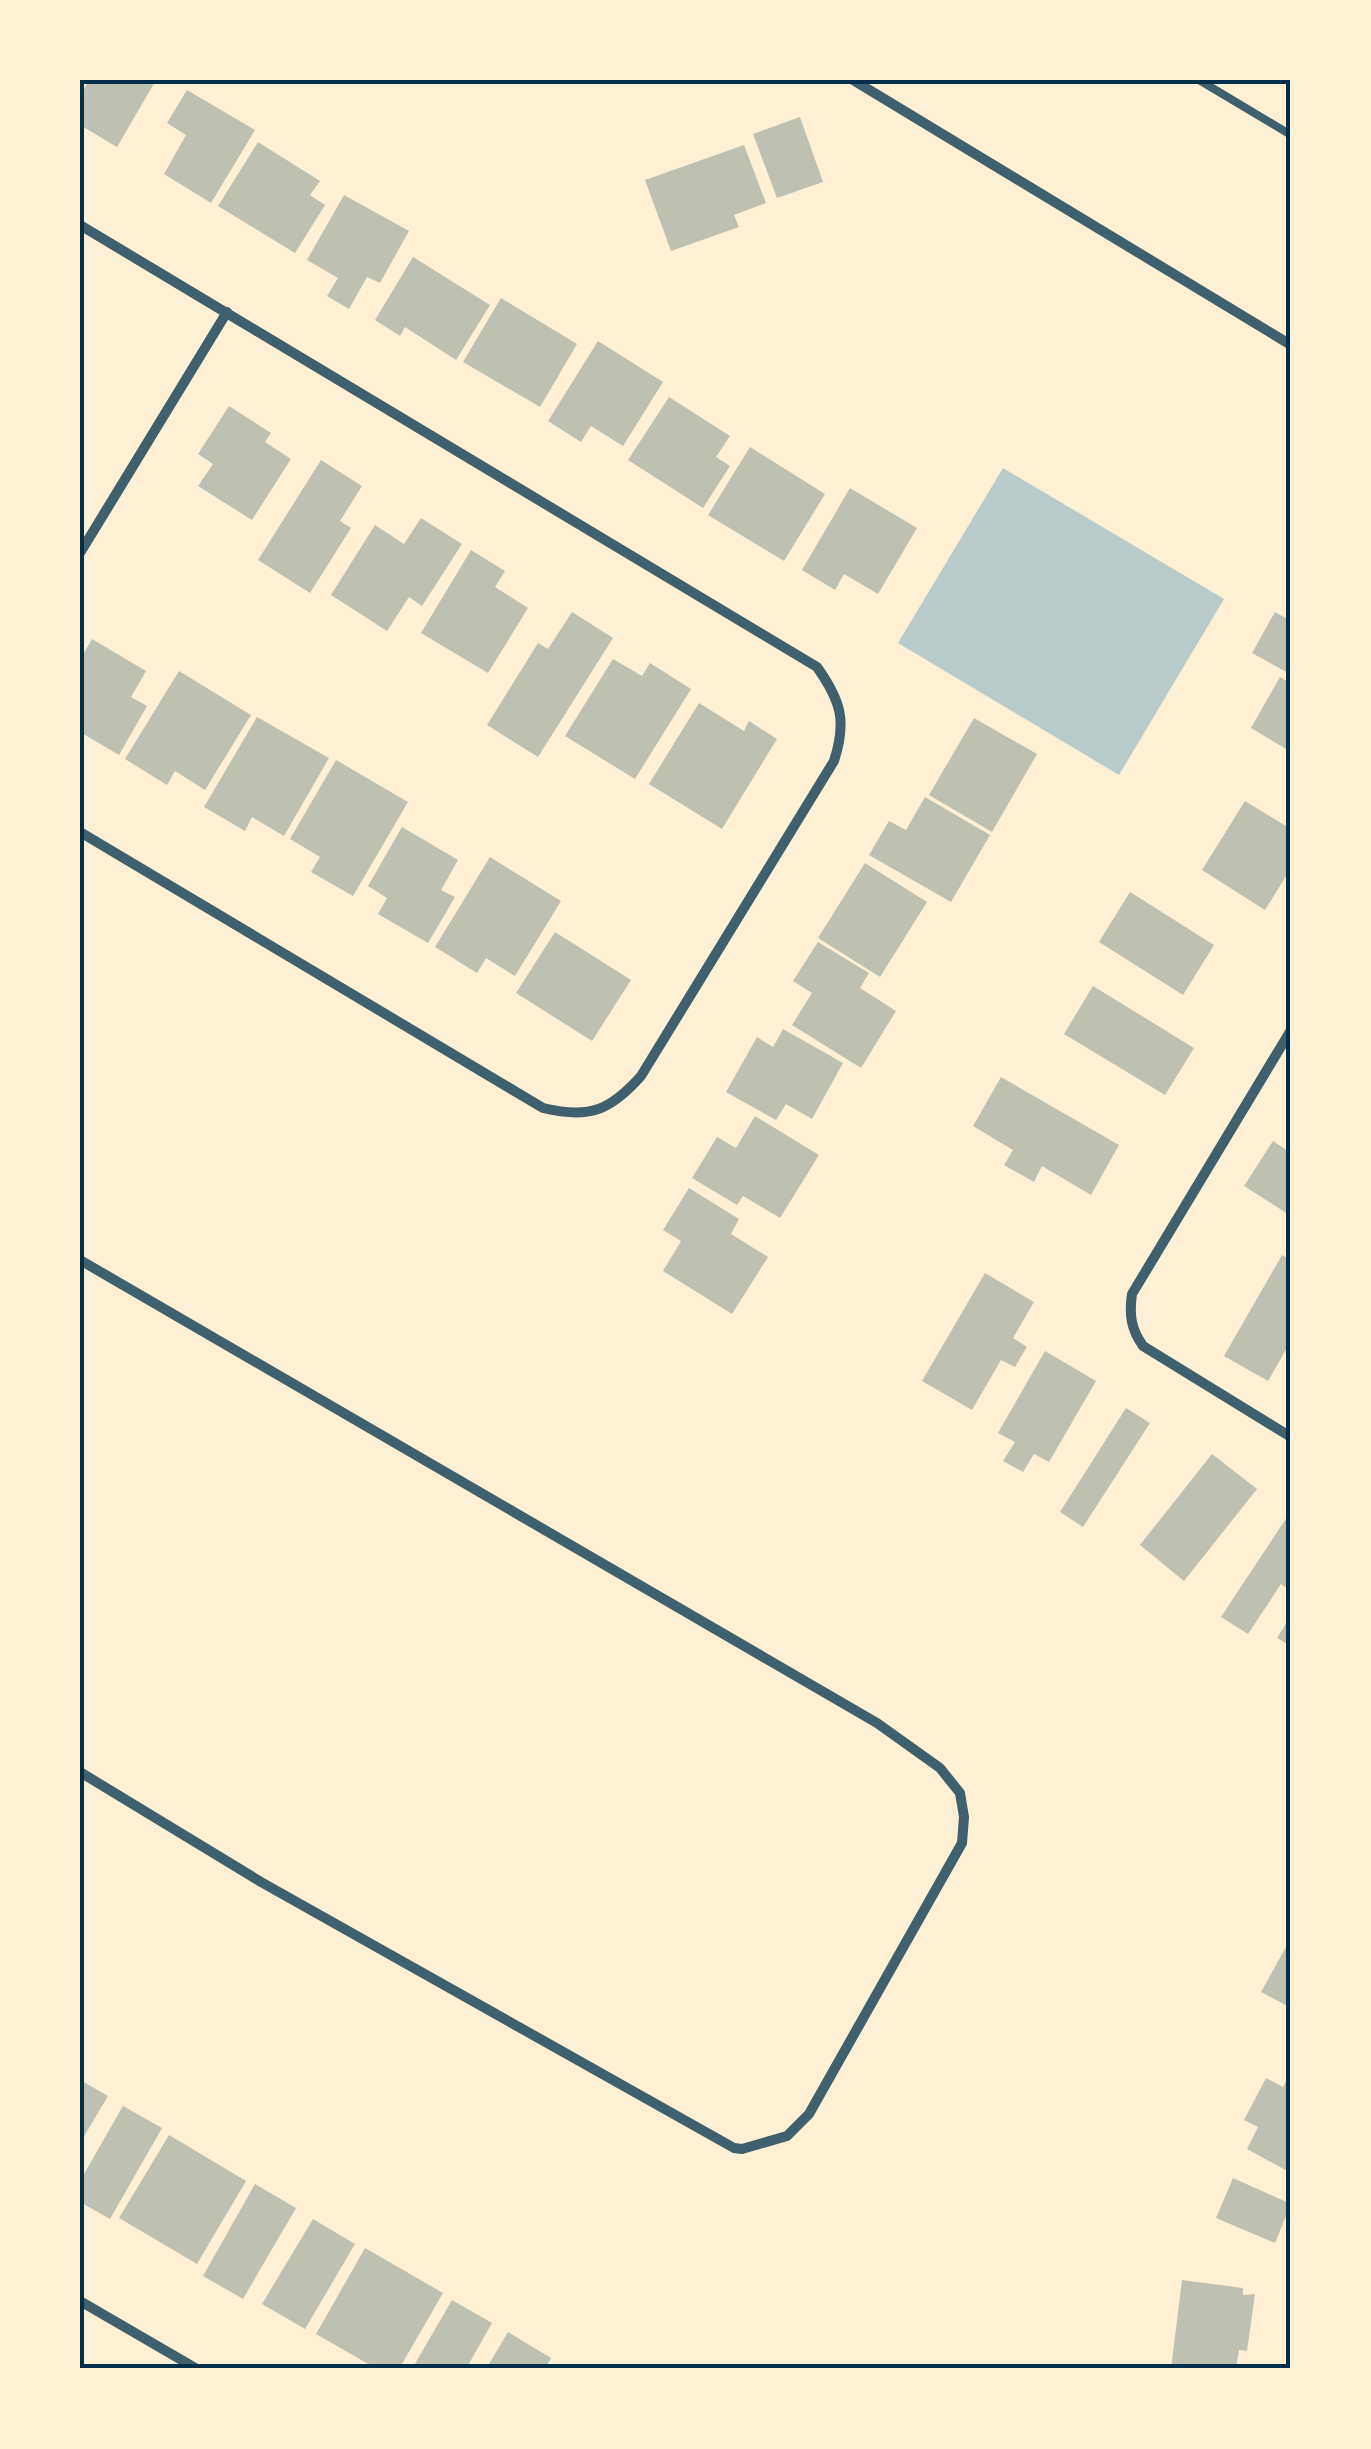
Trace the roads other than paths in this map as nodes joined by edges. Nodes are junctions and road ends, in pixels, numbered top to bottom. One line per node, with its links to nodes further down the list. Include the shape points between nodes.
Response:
1 (853, 80): 6 (street)
2 (1199, 80): 3 (lane)
3 (1291, 135)
4 (80, 224): 5 (street)
5 (227, 312): 7 (street); 8 (street, via 817,668 840,706 841,738 834,761 641,1076 623,1096 592,1112 543,1108)
6 (1291, 345)
7 (80, 552)
8 (80, 832)
9 (1291, 1030): 11 (street, via 1132,1294 1130,1308 1132,1331 1143,1346)
10 (80, 1260): 12 (street, via 877,1723 940,1768 960,1792 964,1817 962,1843 809,2114 787,2136 742,2149 261,1882)
11 (1291, 1437)
12 (80, 1772)
13 (80, 2301): 14 (street)
14 (197, 2369)

